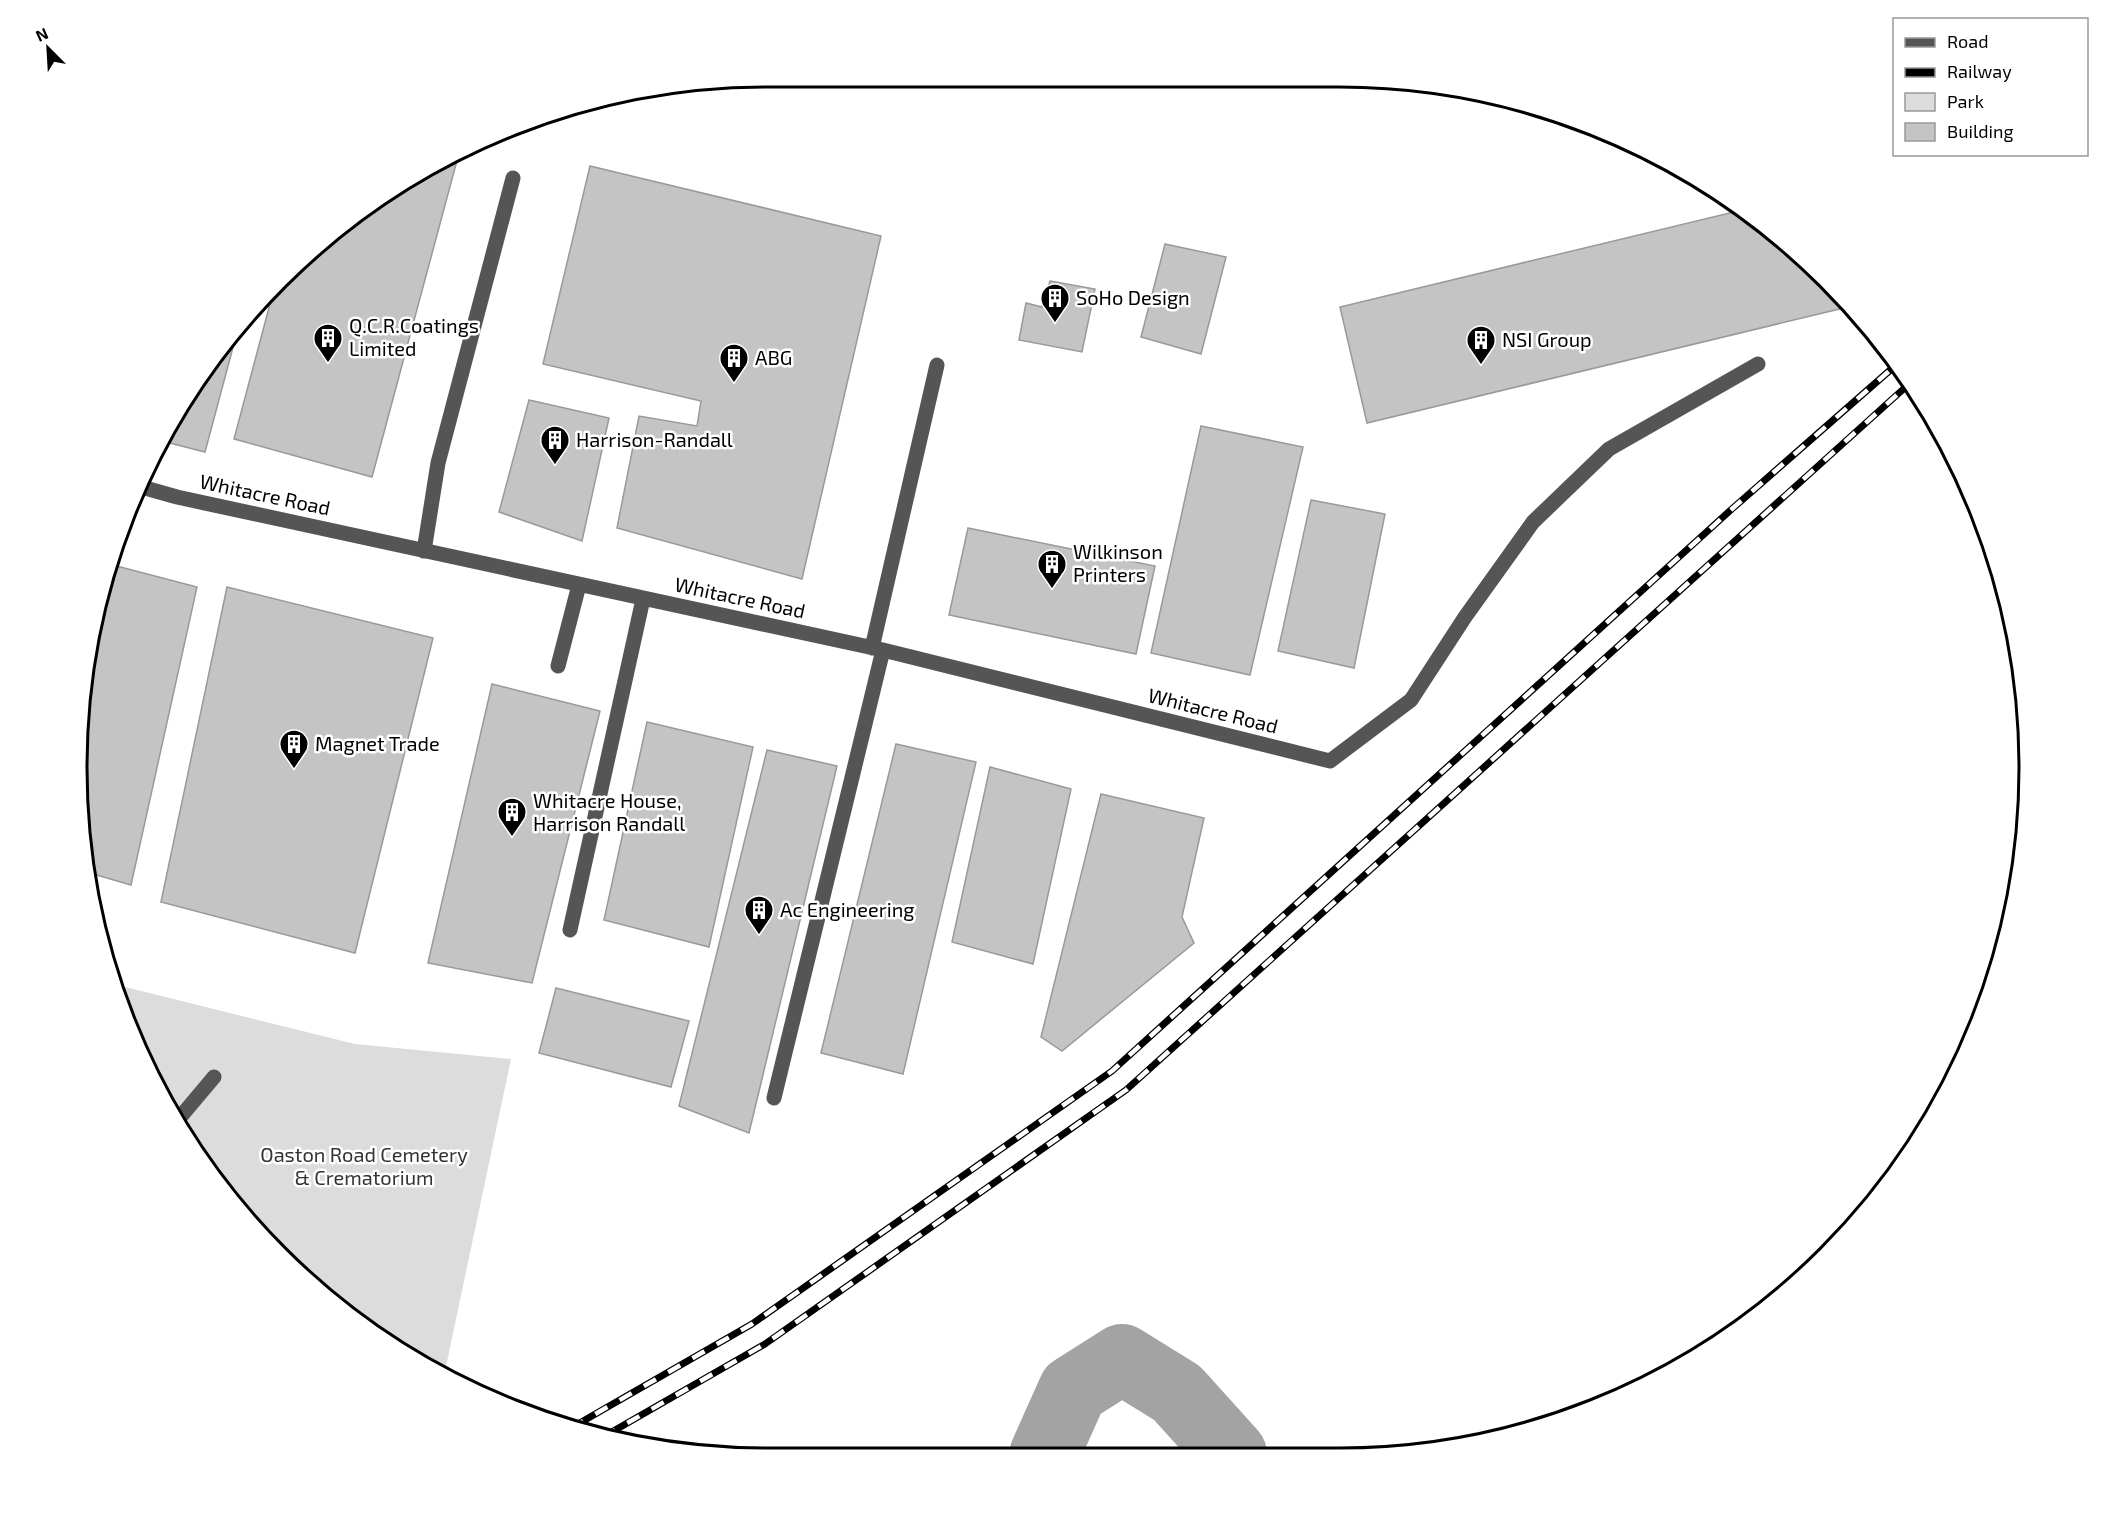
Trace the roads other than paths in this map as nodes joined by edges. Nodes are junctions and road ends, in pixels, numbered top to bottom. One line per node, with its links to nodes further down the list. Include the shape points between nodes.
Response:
1 (513, 178): 5 (street, via 438,463)
2 (1758, 364): 8 (street, Whitacre Road, via 1609,449 1533,522 1411,700 1330,761)
3 (937, 365): 8 (street)
4 (147, 489): 5 (street, Whitacre Road)
5 (424, 551): 6 (street, Whitacre Road)
6 (579, 585): 7 (street, Whitacre Road); 9 (street)
7 (643, 599): 8 (street, Whitacre Road); 10 (street)
8 (878, 649): 12 (street)
9 (558, 666)
10 (570, 930)
11 (214, 1077): 13 (street)
12 (774, 1098)
13 (182, 1115)

